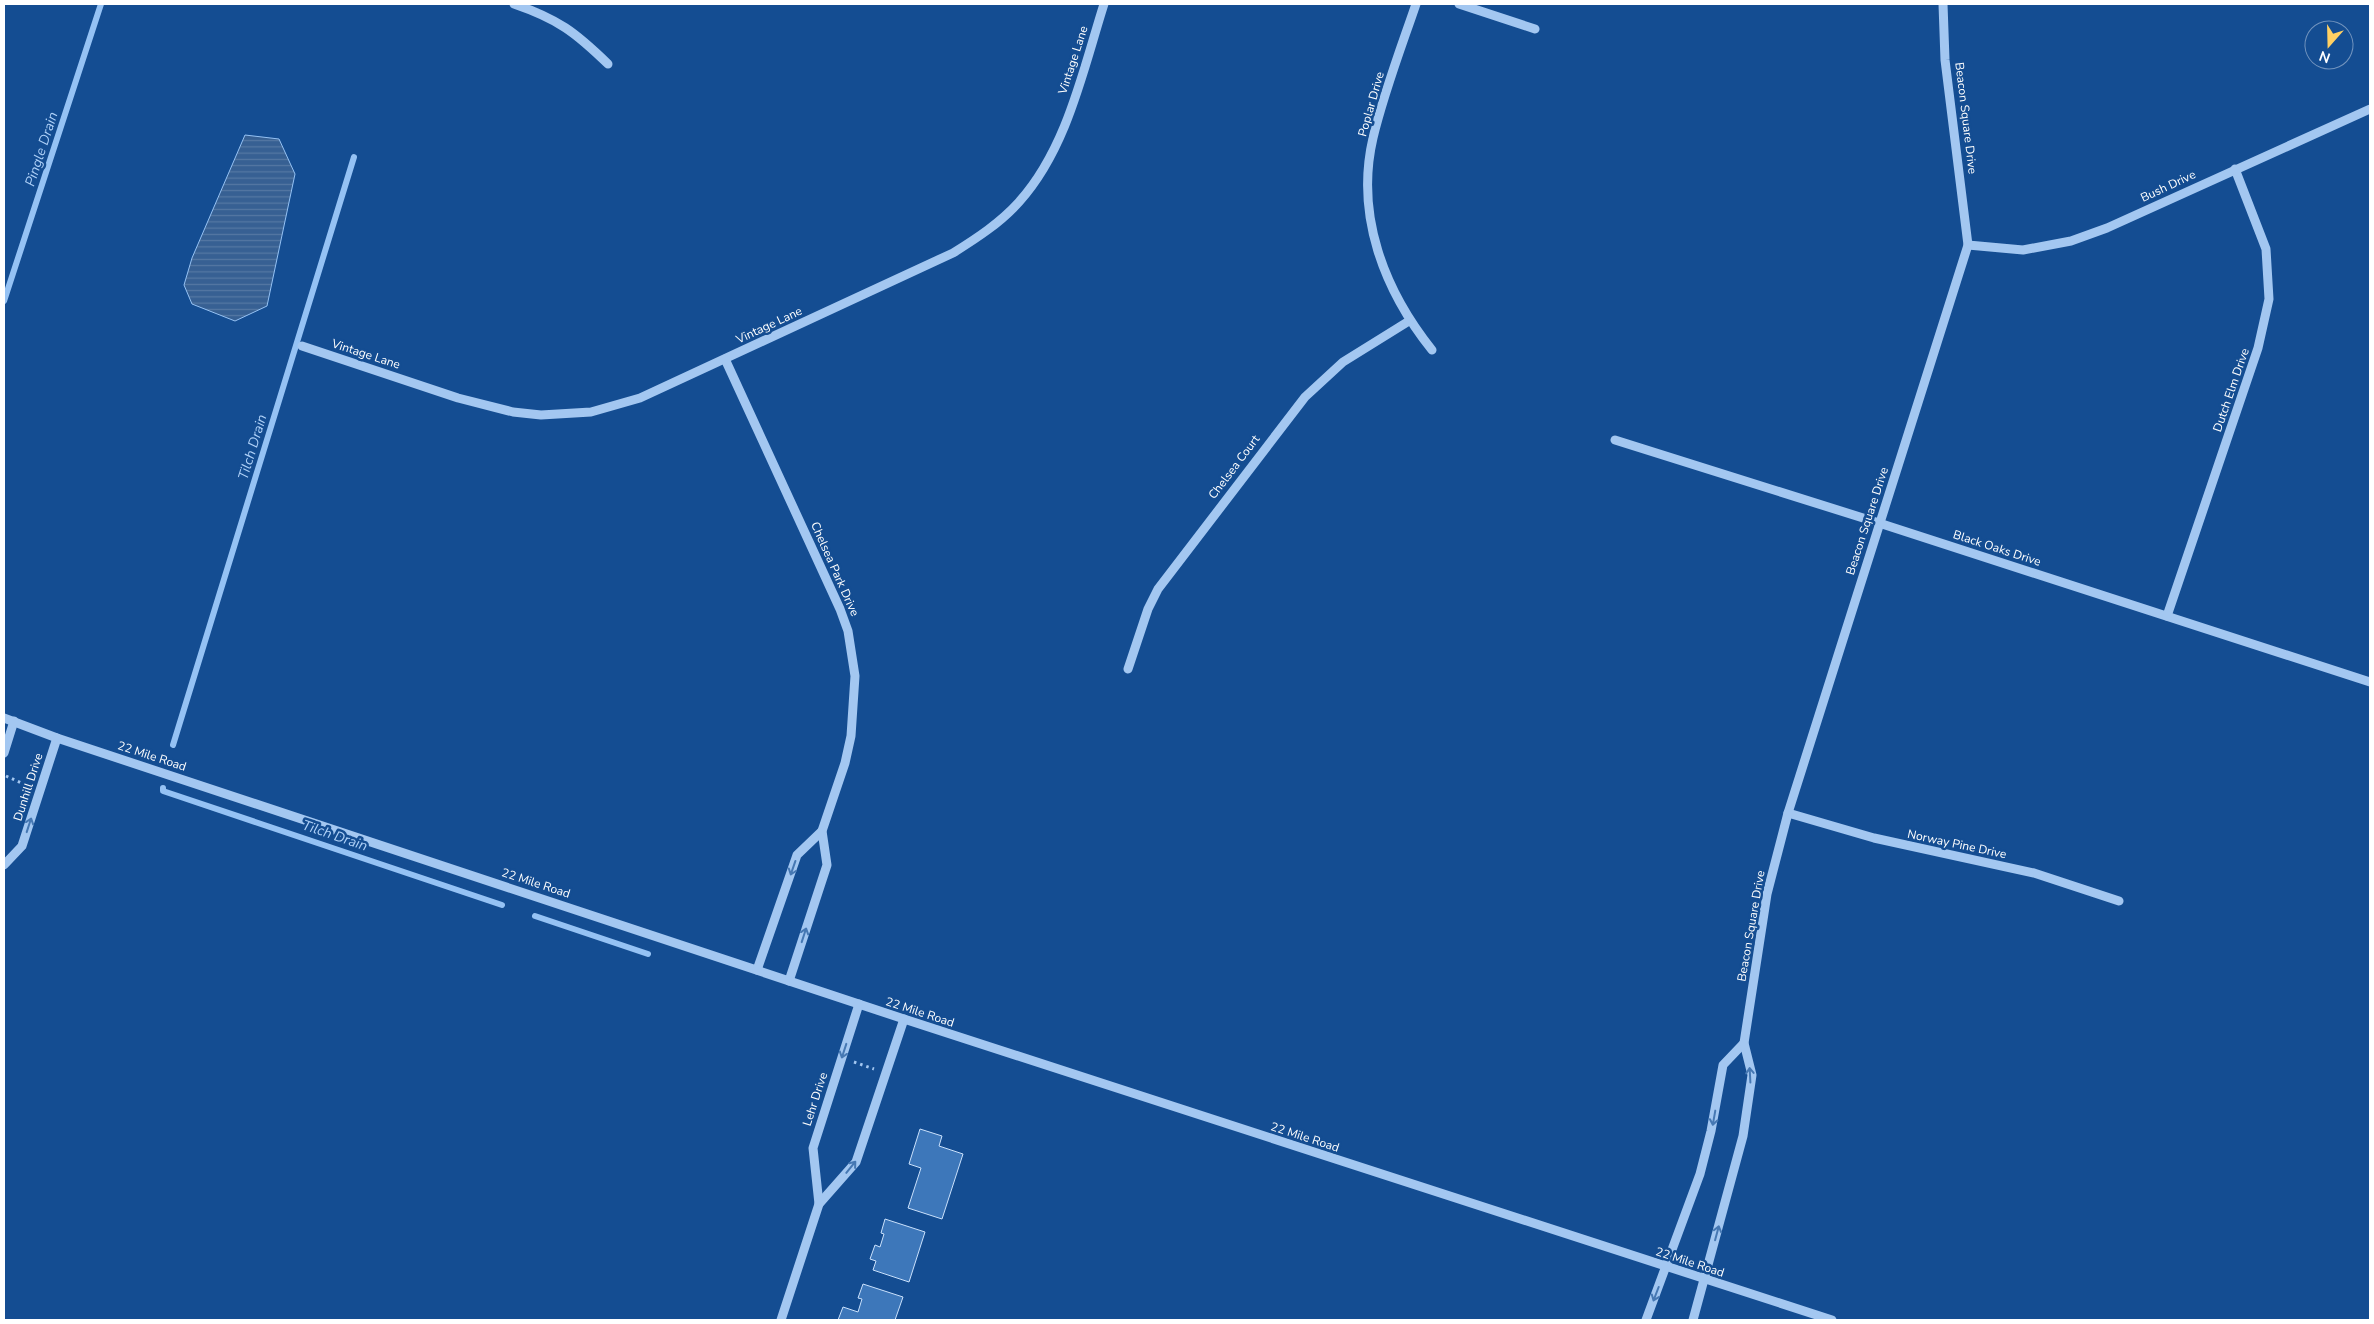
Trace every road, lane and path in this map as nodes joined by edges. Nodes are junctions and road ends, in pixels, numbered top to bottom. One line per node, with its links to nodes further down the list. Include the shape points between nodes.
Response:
1 (514, 4): 7 (street, via 561,23)
2 (1104, 4): 14 (street, Vintage Lane, via 1057,143 1020,201 1000,221 953,253)
3 (1416, 4): 11 (street, Poplar Drive, via 1373,140 1368,196 1376,249)
4 (1459, 4): 6 (street)
5 (1943, 4): 10 (street, Beacon Square Drive, via 1945,60)
6 (1535, 29)
7 (608, 64)
8 (2370, 109): 9 (street, Bush Drive)
9 (2235, 169): 10 (street, Bush Drive, via 2107,228 2071,241 2023,250); 17 (street, Dutch Elm Drive, via 2266,249 2269,299 2258,348)
10 (1968, 245): 16 (street, Beacon Square Drive)
11 (1409, 321): 13 (street, Poplar Drive); 18 (street, Chelsea Court, via 1325,377 1284,421 1158,589)
12 (302, 346): 14 (street, Vintage Lane, via 458,398 540,415 591,412 616,406)
13 (1432, 350)
14 (725, 359): 27 (street, Chelsea Park Drive, via 848,631 855,676 851,736)
15 (1615, 440): 16 (street, Black Oaks Drive)
16 (1879, 523): 17 (street, Black Oaks Drive); 26 (street, Beacon Square Drive)
17 (2167, 616): 19 (street, Black Oaks Drive)
18 (1128, 669)
19 (2370, 682)
20 (4, 718): 21 (street, 22 Mile Road)
21 (14, 721): 22 (street, 22 Mile Road); 23 (street)
22 (57, 738): 28 (street, Dunhill Drive, one-way to 22, via 22,846); 30 (street, 22 Mile Road)
23 (4, 753)
24 (6, 776): 25 (path)
25 (32, 787)
26 (1788, 813): 29 (street, Norway Pine Drive, via 1874,838 2034,873); 34 (street, Beacon Square Drive, via 1766,894)
27 (822, 830): 30 (street, Chelsea Park Drive, one-way to 30, via 797,854); 31 (street, Chelsea Park Drive, one-way to 27, via 827,865)
28 (4, 865)
29 (2119, 900)
30 (757, 970): 31 (street, 22 Mile Road)
31 (789, 982): 32 (street, 22 Mile Road)
32 (859, 1004): 33 (street, 22 Mile Road); 37 (street, Lehr Drive, one-way to 37, via 813,1148)
33 (904, 1020): 37 (street, Lehr Drive, one-way to 33, via 856,1162); 38 (street, 22 Mile Road)
34 (1744, 1043): 38 (street, one-way to 38, via 1723,1065 1706,1155); 39 (street, Beacon Square Drive, one-way to 34, via 1743,1136 1752,1075)
35 (851, 1062): 36 (path)
36 (877, 1070)
37 (819, 1204): 40 (street, Lehr Drive)
38 (1666, 1268): 39 (street, 22 Mile Road); 41 (street, one-way to 41)
39 (1704, 1280): 42 (street, Beacon Square Drive); 43 (street, 22 Mile Road)
40 (781, 1320)
41 (1646, 1320)
42 (1693, 1320)
43 (1832, 1320)

